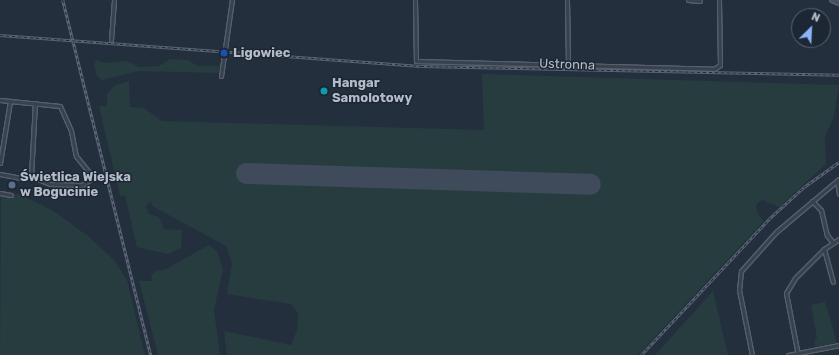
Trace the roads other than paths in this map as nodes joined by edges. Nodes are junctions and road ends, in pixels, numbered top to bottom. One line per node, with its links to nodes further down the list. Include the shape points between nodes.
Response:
1 (114, 0): 10 (street)
2 (232, 0): 12 (street)
3 (415, 0): 11 (street, Ustronna, via 416,61)
4 (567, 0): 11 (street)
5 (688, 0): 8 (street)
6 (719, 0): 11 (street, Ustronna, via 718,68)
7 (832, 0): 9 (main road)
8 (700, 1)
9 (839, 3)
10 (111, 40)
11 (568, 65)
12 (221, 76)
13 (0, 100): 14 (street)
14 (10, 101): 15 (street); 16 (street)
15 (35, 103): 18 (street); 18 (street, via 57,105 64,110 76,156 89,172 91,179 82,185 50,184)
16 (0, 163)
17 (0, 174): 18 (street, via 20,178)
18 (31, 176)
19 (838, 180): 21 (street); 23 (street)
20 (0, 193): 22 (street)
21 (839, 194)
22 (11, 195)
23 (812, 201): 25 (street, via 821,210 827,235); 30 (street, via 776,232 741,270 739,290)
24 (839, 239): 25 (street)
25 (832, 243): 26 (street)
26 (824, 249): 27 (street); 29 (street, via 795,278 786,293)
27 (832, 282)
28 (839, 345): 29 (street)
29 (798, 354): 31 (street)
30 (752, 355)
31 (788, 355)

